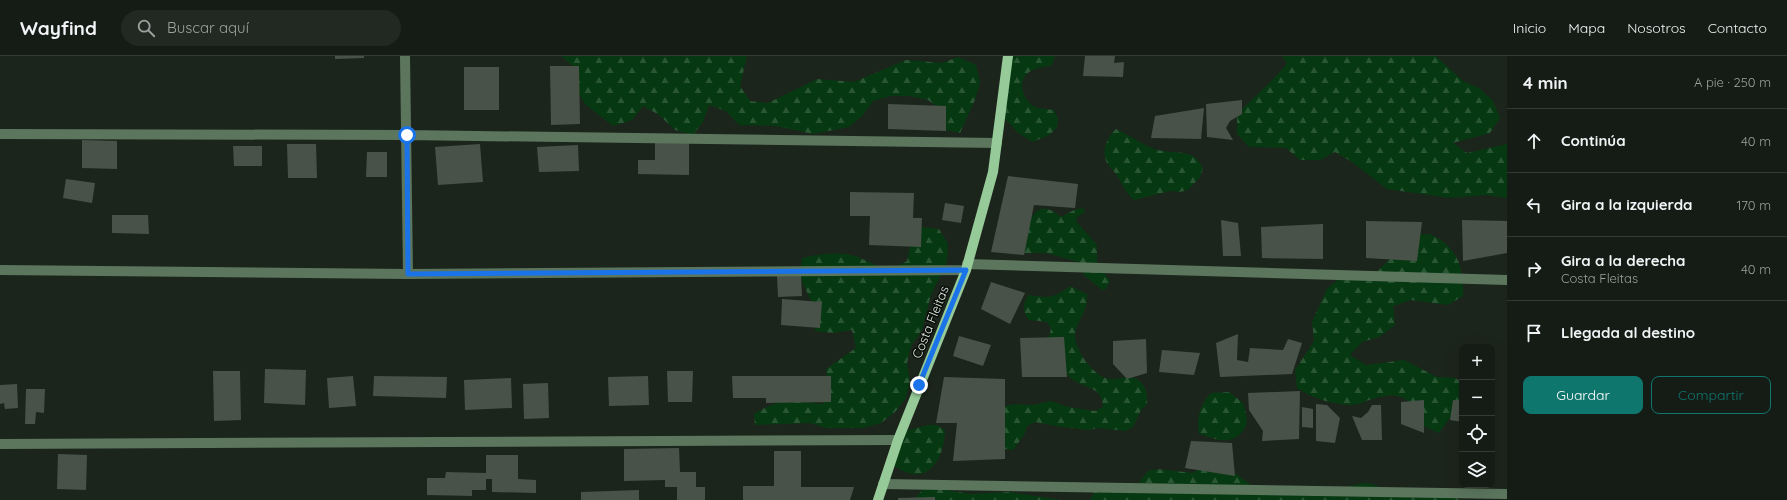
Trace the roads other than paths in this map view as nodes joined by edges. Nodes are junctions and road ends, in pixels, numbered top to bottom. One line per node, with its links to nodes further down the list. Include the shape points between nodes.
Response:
1 (405, 56): 4 (lane)
2 (1008, 56): 5 (main road, Costa Fleitas)
3 (0, 134): 4 (lane)
4 (407, 135): 5 (lane); 8 (lane)
5 (997, 143): 6 (main road, Costa Fleitas, via 993,172)
6 (966, 267): 8 (lane); 9 (lane); 10 (main road, Costa Fleitas)
7 (0, 270): 8 (lane)
8 (408, 274)
9 (1507, 280)
10 (898, 440): 11 (lane); 12 (main road, Costa Fleitas)
11 (0, 444)
12 (883, 484): 13 (lane); 14 (main road, Costa Fleitas)
13 (1507, 494)
14 (878, 500)

